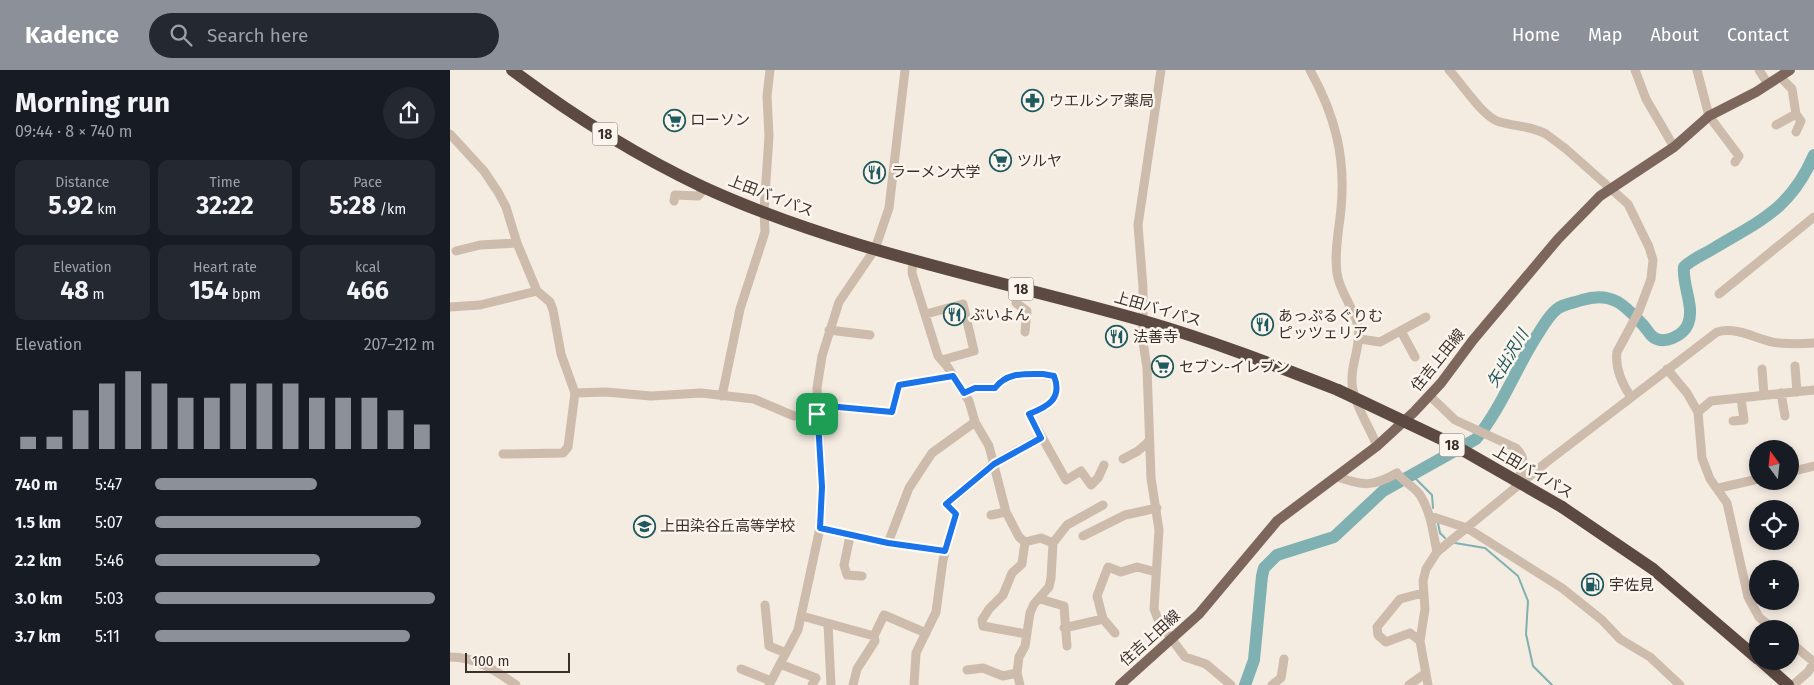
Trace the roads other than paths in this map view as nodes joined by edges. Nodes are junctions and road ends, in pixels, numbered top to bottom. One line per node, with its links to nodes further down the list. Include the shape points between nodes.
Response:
1 (512, 70): 21 (highway, 上田バイパス / 18, via 614,140)
2 (770, 70): 23 (street)
3 (904, 70): 26 (street, via 889,208)
4 (1161, 70): 35 (street, via 1138,225)
5 (1310, 70): 40 (street, via 1340,148 1344,183 1337,239 1337,274 1358,324)
6 (1449, 70): 20 (street, via 1490,117 1535,127)
7 (1635, 70): 18 (street, via 1646,99)
8 (1697, 70): 14 (street)
9 (1759, 70): 12 (street)
10 (1790, 70): 11 (main road, 住吉上田線)
11 (1780, 77): 12 (main road, 住吉上田線); 13 (street, via 1792,89)
12 (1768, 84): 14 (main road, 住吉上田線)
13 (1796, 114): 15 (street); 16 (street, via 1801,121)
14 (1709, 116): 18 (main road, 住吉上田線); 19 (street, via 1739,156)
15 (1776, 125)
16 (1796, 132)
17 (450, 134): 25 (street, via 484,171 498,192)
18 (1674, 147): 20 (main road, 住吉上田線)
19 (1735, 162)
20 (1610, 187): 55 (main road, 住吉上田線, via 1558,239); 56 (street, via 1632,211 1653,260 1651,279 1639,311 1618,346 1616,359 1624,387)
21 (705, 188): 22 (street, via 698,196 675,195); 23 (highway, 上田バイパス / 18)
22 (674, 201)
23 (764, 211): 26 (highway, 上田バイパス / 18); 54 (street, via 765,232 740,309)
24 (1814, 216): 31 (street)
25 (517, 244): 27 (street); 30 (street)
26 (875, 249): 28 (highway, 上田バイパス / 18); 36 (street, via 839,302)
27 (456, 251)
28 (913, 260): 29 (highway, 上田バイパス / 18); 33 (street, via 912,273)
29 (1016, 287): 35 (highway, 上田バイパス / 18); 38 (street, via 1016,303 1027,311)
30 (537, 291): 32 (street, via 480,305); 50 (street, via 550,302 553,310 561,354)
31 (1719, 294)
32 (450, 307)
33 (926, 314): 43 (street); 43 (street, via 962,304 974,351)
34 (1426, 316): 37 (street)
35 (1144, 321): 64 (street); 108 (highway, 上田バイパス / 18, bridge, via 1252,356 1338,390 1452,444 1562,507 1653,569)
36 (829, 330): 39 (street); 58 (street, via 818,374)
37 (1401, 331): 40 (street, via 1380,342); 42 (street)
38 (1025, 332)
39 (870, 335)
40 (1360, 339): 65 (street, via 1353,390)
41 (1814, 346): 45 (street, via 1776,343 1753,334 1721,331 1709,336)
42 (1415, 357)
43 (942, 360): 47 (street)
44 (1795, 366): 49 (street)
45 (1667, 369): 56 (street); 59 (street)
46 (1762, 369): 53 (street)
47 (953, 376): 51 (street); 58 (street, via 899,385 892,412)
48 (1814, 390): 49 (street)
49 (1797, 392): 52 (street)
50 (575, 393): 54 (street, via 651,396 701,393); 66 (street, via 568,447 563,453)
51 (964, 393): 62 (street); 63 (street, via 975,388 995,388 1009,376 1054,376 1057,384 1053,403 1029,414)
52 (1781, 394): 53 (street); 60 (street)
53 (1764, 395): 57 (street)
54 (722, 396): 58 (street, via 754,399 794,416)
55 (1430, 396): 65 (main road, 住吉上田線); 75 (street, via 1455,420 1516,448 1523,456 1524,465)
56 (1631, 397): 75 (street)
57 (1741, 398): 59 (street, via 1711,401); 61 (street, via 1744,420)
58 (817, 410): 81 (street, via 822,487)
59 (1698, 412): 74 (street, via 1702,458 1710,479)
60 (1785, 416)
61 (1733, 421)
62 (975, 422): 68 (street, via 989,446); 86 (street, via 932,453 909,488)
63 (1041, 438): 68 (street); 69 (street, via 1066,480 1081,471 1090,485)
64 (1148, 442): 67 (street); 77 (street)
65 (1377, 446): 72 (main road, 住吉上田線)
66 (503, 454)
67 (1124, 459)
68 (994, 464): 78 (street); 88 (street, via 946,504 956,514)
69 (1104, 466)
70 (1814, 466): 71 (street)
71 (1799, 470)
72 (1338, 477): 80 (street, via 1361,484 1382,482 1397,473 1419,494); 104 (main road, 住吉上田線, via 1277,521 1199,614)
73 (1749, 481): 74 (street)
74 (1719, 488): 97 (street, via 1726,503 1748,597)
75 (1513, 491): 82 (street)
76 (1103, 505): 87 (street, via 1068,524)
77 (1156, 508): 84 (street, via 1126,515); 90 (street, via 1159,530)
78 (1006, 512): 79 (street); 85 (street)
79 (991, 515)
80 (1430, 516): 82 (street); 89 (street)
81 (820, 528): 83 (street); 95 (street)
82 (1466, 528): 89 (street); 130 (street, via 1562,588 1620,639 1650,657)
83 (850, 536): 86 (street); 91 (street, via 844,566 847,574)
84 (1083, 536)
85 (1025, 542): 87 (street, via 1041,538); 102 (street, via 1022,564 1012,573 1003,595 982,620 984,626)
86 (888, 543): 88 (street)
87 (1053, 543): 93 (street, via 1052,578)
88 (945, 551): 100 (street, via 936,612)
89 (1437, 552): 92 (street, via 1426,569)
90 (1156, 572): 96 (street, via 1136,567 1121,572 1108,567 1097,596); 104 (street, via 1155,615)
91 (862, 576)
92 (1423, 593): 105 (street, via 1425,609); 105 (street, via 1400,599 1377,627 1378,635 1386,642 1410,633)
93 (1040, 599): 99 (street, via 1064,606); 102 (street, via 1030,613)
94 (765, 605): 109 (street, via 769,646)
95 (802, 616): 98 (street); 109 (street)
96 (1103, 619): 99 (street); 101 (street)
97 (1762, 620)
98 (828, 624): 103 (street); 121 (street)
99 (1064, 628): 106 (street)
100 (926, 632): 103 (street, via 884,615); 123 (street, via 916,653)
101 (1115, 633)
102 (1026, 634): 116 (street)
103 (874, 636): 122 (street, via 875,642 858,669)
104 (1172, 640): 125 (main road, 住吉上田線); 126 (street, via 1185,657 1206,664)
105 (1420, 641): 117 (street)
106 (1067, 646)
107 (1799, 650): 132 (street, via 1814,662)
108 (1749, 651)
109 (786, 653): 112 (street)
110 (450, 657): 119 (street, via 476,661 496,670)
111 (1284, 659): 127 (street, via 1281,678)
112 (780, 664): 118 (street); 120 (street, via 816,678)
113 (742, 669): 118 (street)
114 (967, 670): 116 (street, via 983,668 1003,676)
115 (1771, 670): 131 (highway)
116 (1017, 673): 124 (street)
117 (1426, 674): 128 (street); 129 (street)
118 (770, 683)
119 (516, 685)
120 (812, 685)
121 (831, 685)
122 (853, 685)
123 (914, 685)
124 (1020, 685)
125 (1120, 685)
126 (1230, 685)
127 (1272, 685)
128 (1409, 685)
129 (1428, 685)
130 (1680, 685)
131 (1788, 685)
132 (1794, 685)

